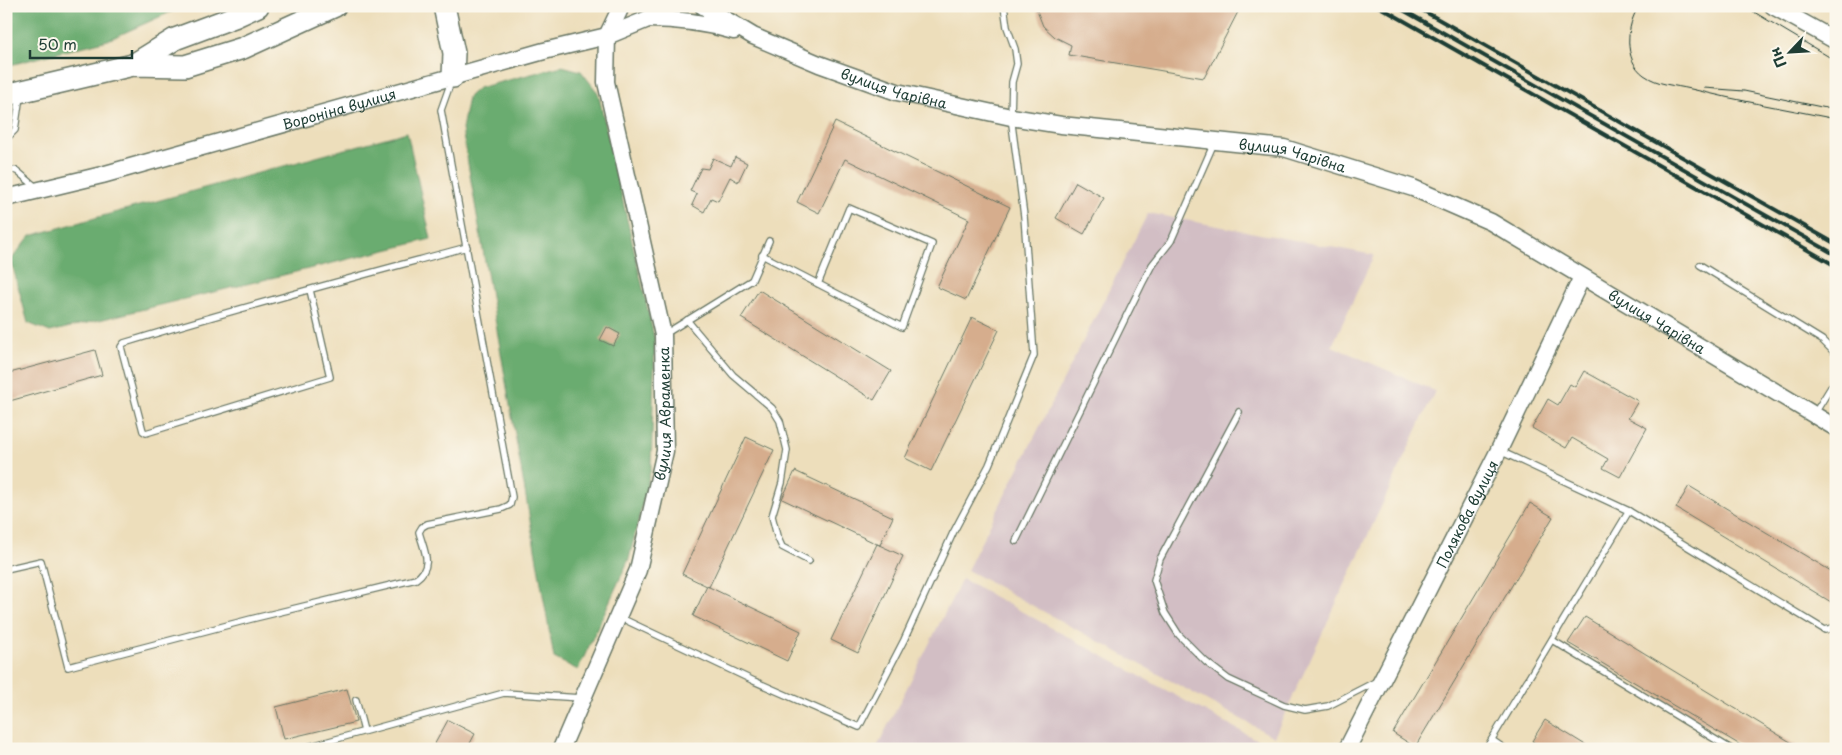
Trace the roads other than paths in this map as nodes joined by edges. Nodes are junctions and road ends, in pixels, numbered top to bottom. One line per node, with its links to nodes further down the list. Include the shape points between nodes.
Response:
1 (258, 6): 13 (highway, via 174,38)
2 (335, 6): 13 (highway, via 243,48 185,66)
3 (620, 6): 10 (main road)
4 (668, 6): 9 (main road, Вороніна вулиця)
5 (703, 6): 11 (main road, вулиця Чарівна)
6 (1004, 6): 16 (lane, via 1017,64 1012,82)
7 (1773, 6): 12 (main road)
8 (442, 11): 14 (highway, via 454,53)
9 (648, 18): 10 (main road, Вороніна вулиця); 11 (main road, via 704,24)
10 (607, 36): 14 (main road, Вороніна вулиця); 30 (main road, вулиця Авраменка, via 606,82)
11 (754, 36): 16 (main road, вулиця Чарівна, via 897,92)
12 (1836, 41)
13 (133, 65): 15 (highway)
14 (453, 77): 20 (main road, Вороніна вулиця); 23 (lane, via 441,110)
15 (13, 93): 17 (lane, via 16,130)
16 (1011, 117): 18 (main road, вулиця Чарівна); 41 (lane, via 1024,216 1034,355 989,465 859,727)
17 (6, 140)
18 (1215, 141): 26 (main road, вулиця Чарівна, via 1284,148 1413,188 1491,222); 38 (lane, via 1171,241 1142,284)
19 (6, 168): 20 (lane, via 17,171)
20 (40, 190): 21 (main road, Вороніна вулиця)
21 (6, 198)
22 (769, 241): 24 (lane)
23 (467, 247): 28 (lane); 40 (lane, via 512,497 510,505 501,509 422,527 420,532 427,562 424,573 416,579 68,667 41,561)
24 (762, 256): 27 (lane); 29 (lane, via 752,280)
25 (1700, 265): 31 (lane, via 1822,340)
26 (1582, 277): 34 (main road, вулиця Чарівна); 36 (main road, Полякова вулиця)
27 (818, 284): 27 (lane, via 902,327 932,244 849,208)
28 (310, 290): 28 (lane, via 122,345 143,431 146,433 330,377)
29 (687, 320): 30 (lane); 39 (lane, via 733,375 772,408 780,421 787,450 772,516 782,547)
30 (663, 335): 41 (main road, вулиця Авраменка, via 665,451 638,570)
31 (1836, 354)
32 (1836, 379): 34 (lane)
33 (1239, 412): 44 (lane, via 1160,559 1154,580 1165,613 1179,635 1206,662 1228,679 1284,705 1305,710 1328,706)
34 (1814, 415): 35 (main road, вулиця Чарівна)
35 (1836, 428)
36 (1499, 450): 37 (lane); 44 (main road, Полякова вулиця)
37 (1629, 511): 42 (lane, via 1825,630); 43 (lane)
38 (1016, 541)
39 (809, 561)
40 (6, 569)
41 (618, 617): 45 (main road, вулиця Авраменка)
42 (1836, 628)
43 (1552, 640): 48 (lane); 54 (lane)
44 (1383, 678): 51 (main road, Полякова вулиця)
45 (584, 698): 47 (lane, via 504,693); 50 (main road, вулиця Авраменка)
46 (356, 700): 47 (lane)
47 (364, 731): 49 (lane)
48 (1492, 740): 52 (lane); 53 (lane)
49 (300, 749)
50 (561, 749)
51 (1347, 749)
52 (1486, 749)
53 (1505, 749)
54 (1731, 749)

